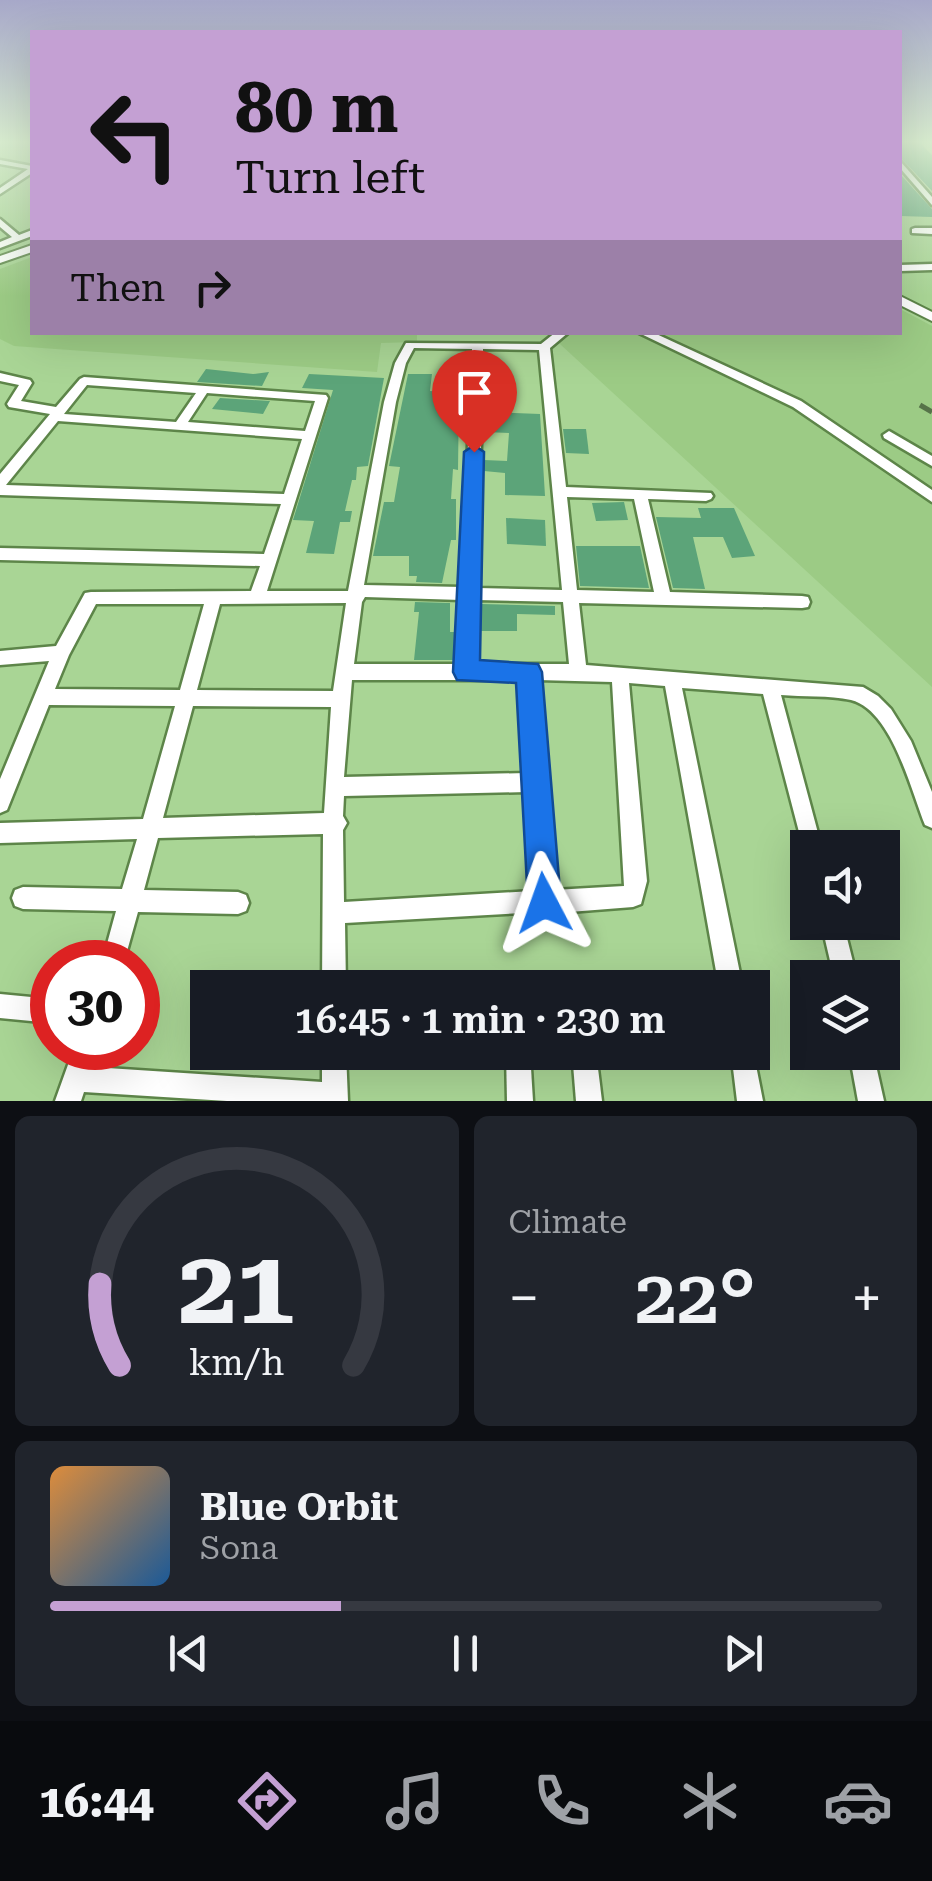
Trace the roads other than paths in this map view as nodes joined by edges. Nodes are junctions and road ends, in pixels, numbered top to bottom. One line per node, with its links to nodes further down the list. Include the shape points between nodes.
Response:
1 (0, 222): 5 (street)
2 (915, 231): 3 (street)
3 (932, 232)
4 (30, 235): 5 (street)
5 (19, 238): 6 (street)
6 (0, 246)
7 (30, 249): 8 (main road)
8 (0, 260)
9 (902, 268): 10 (street)
10 (932, 268)
11 (902, 293): 13 (main road)
12 (902, 301): 14 (main road)
13 (932, 309)
14 (932, 317)
15 (533, 335): 19 (street)
16 (560, 335): 19 (street)
17 (648, 335): 34 (street, via 797,404)
18 (478, 346): 19 (street); 38 (street); 39 (street, via 410,345 400,356)
19 (544, 347): 31 (street)
20 (0, 376): 22 (street, via 26,383)
21 (204, 388): 24 (street, via 84,381); 25 (street); 26 (street, via 322,398)
22 (20, 393): 23 (street); 24 (street, via 13,404)
23 (0, 408)
24 (55, 414): 25 (street); 29 (street)
25 (179, 426): 26 (street)
26 (310, 435): 35 (street)
27 (889, 435): 28 (street)
28 (932, 462)
29 (7, 464): 30 (street)
30 (0, 487): 35 (street)
31 (558, 492): 32 (street); 40 (street)
32 (640, 494): 33 (street); 43 (street)
33 (706, 496)
34 (932, 497)
35 (290, 499): 37 (street)
36 (0, 554): 37 (street)
37 (270, 560): 42 (street)
38 (467, 593): 39 (street); 40 (street); 48 (street)
39 (357, 594): 42 (street); 47 (street)
40 (569, 594): 43 (street); 50 (street)
41 (214, 598): 42 (street); 45 (street, via 91,598); 55 (street)
42 (257, 598)
43 (663, 598): 44 (street)
44 (802, 602)
45 (61, 653): 46 (street); 54 (street)
46 (0, 658)
47 (345, 672): 48 (street); 56 (street)
48 (466, 672): 49 (street)
49 (529, 672): 50 (street); 57 (street)
50 (578, 672): 51 (street)
51 (620, 675): 52 (street); 68 (street, via 632,896)
52 (672, 679): 53 (street); 72 (street)
53 (770, 686): 60 (street, via 857,693 874,704 907,755); 63 (street)
54 (43, 697): 55 (street); 59 (street)
55 (188, 698): 56 (street); 62 (street)
56 (342, 698): 58 (street)
57 (536, 782): 58 (street); 68 (street)
58 (337, 787): 61 (street)
59 (0, 804)
60 (932, 818)
61 (336, 823): 62 (street); 69 (street)
62 (152, 826): 64 (street); 66 (street)
63 (807, 830)
64 (0, 833)
65 (24, 898): 66 (street)
66 (130, 903): 67 (street); 70 (street)
67 (238, 903)
68 (544, 903): 69 (street)
69 (335, 913): 71 (street)
70 (119, 940)
71 (334, 970)
72 (728, 970)
73 (0, 1006): 74 (street)
74 (30, 1009)
75 (334, 1070): 81 (street)
76 (519, 1070): 82 (street)
77 (586, 1070): 83 (street)
78 (746, 1070): 84 (street)
79 (865, 1070): 85 (street)
80 (72, 1090): 81 (street)
81 (335, 1098)
82 (520, 1101)
83 (589, 1101)
84 (750, 1101)
85 (871, 1101)

